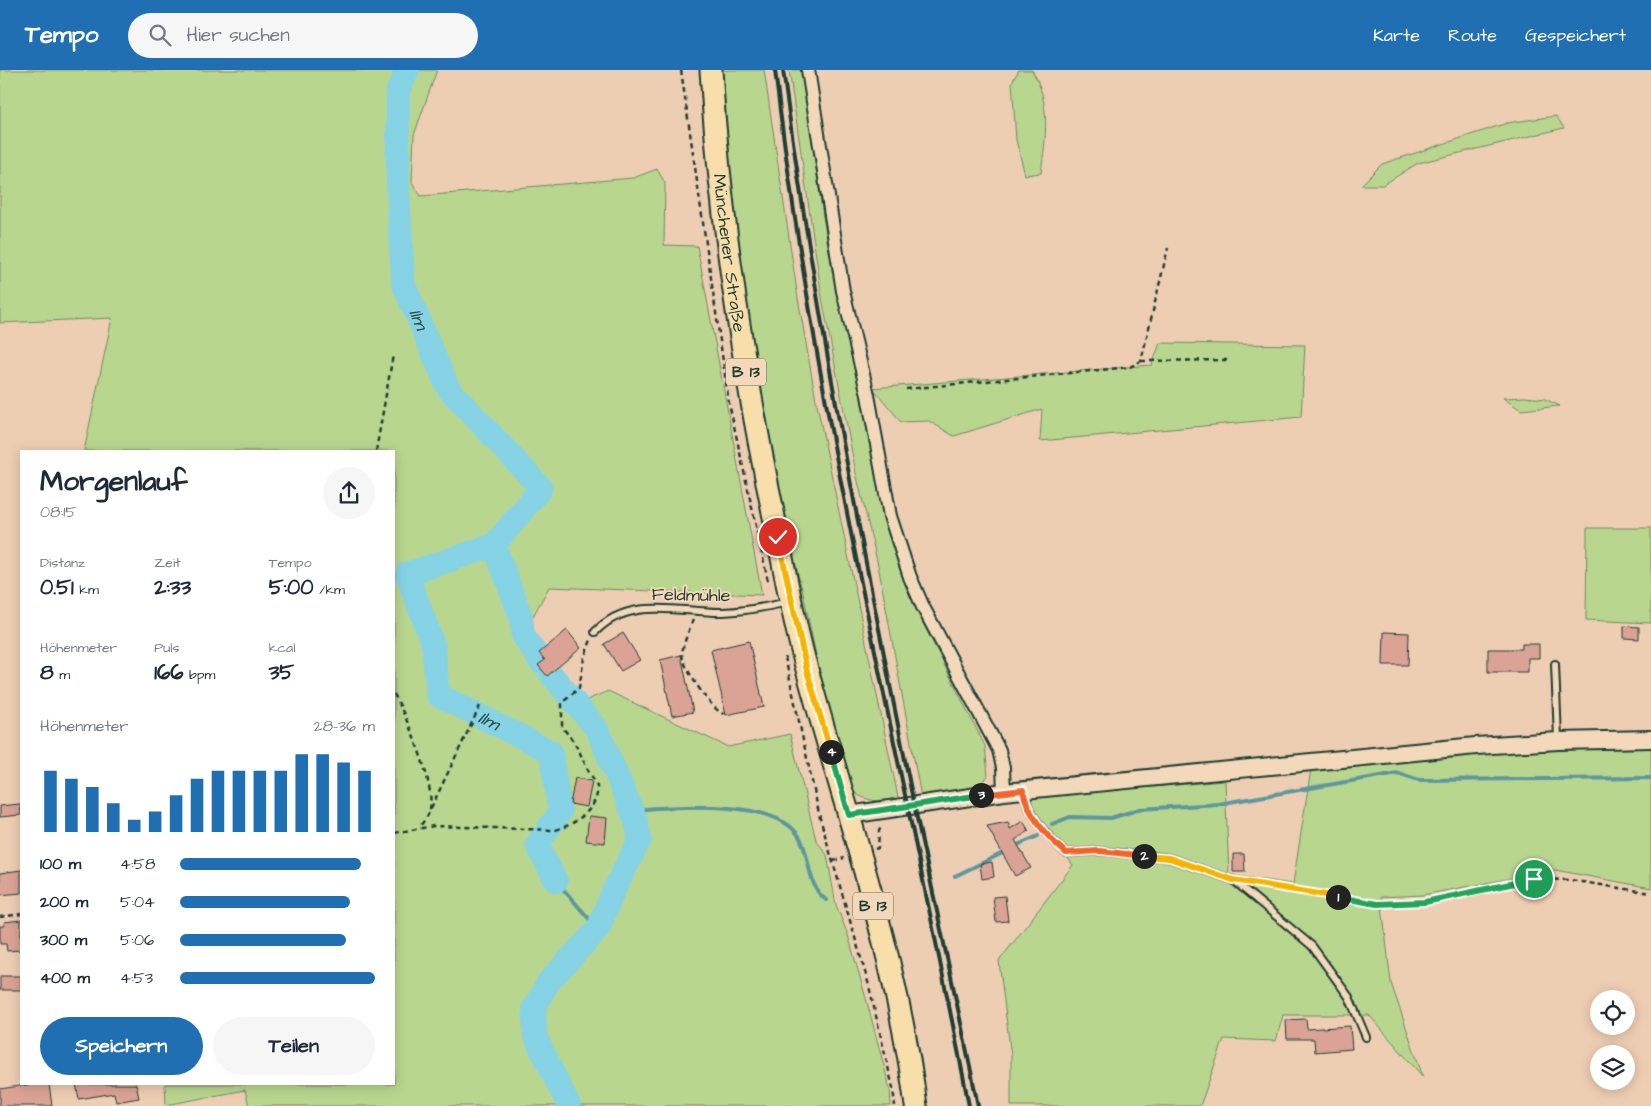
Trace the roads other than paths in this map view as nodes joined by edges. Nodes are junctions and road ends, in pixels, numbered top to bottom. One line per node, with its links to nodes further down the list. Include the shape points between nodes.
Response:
1 (711, 70): 3 (main road, Münchener Straße / B 13, via 729,259 750,400)
2 (808, 70): 9 (street, via 843,291 868,395 890,516 907,570 924,607 999,750)
3 (791, 602): 4 (lane, Feldmühle, via 741,610 696,612 669,607 648,608 615,618); 10 (main road, Münchener Straße / B 13, via 807,671)
4 (595, 632)
5 (1555, 664): 7 (lane)
6 (1651, 739): 7 (street)
7 (1558, 741): 8 (street)
8 (1023, 790): 9 (street); 11 (lane, via 1029,809 1051,840 1066,853 1100,851 1169,858 1233,880 1312,946 1349,997)
9 (1004, 792): 10 (street)
10 (849, 815): 12 (main road, Münchener Straße / B 13, via 897,998)
11 (1366, 1037)
12 (916, 1106)

